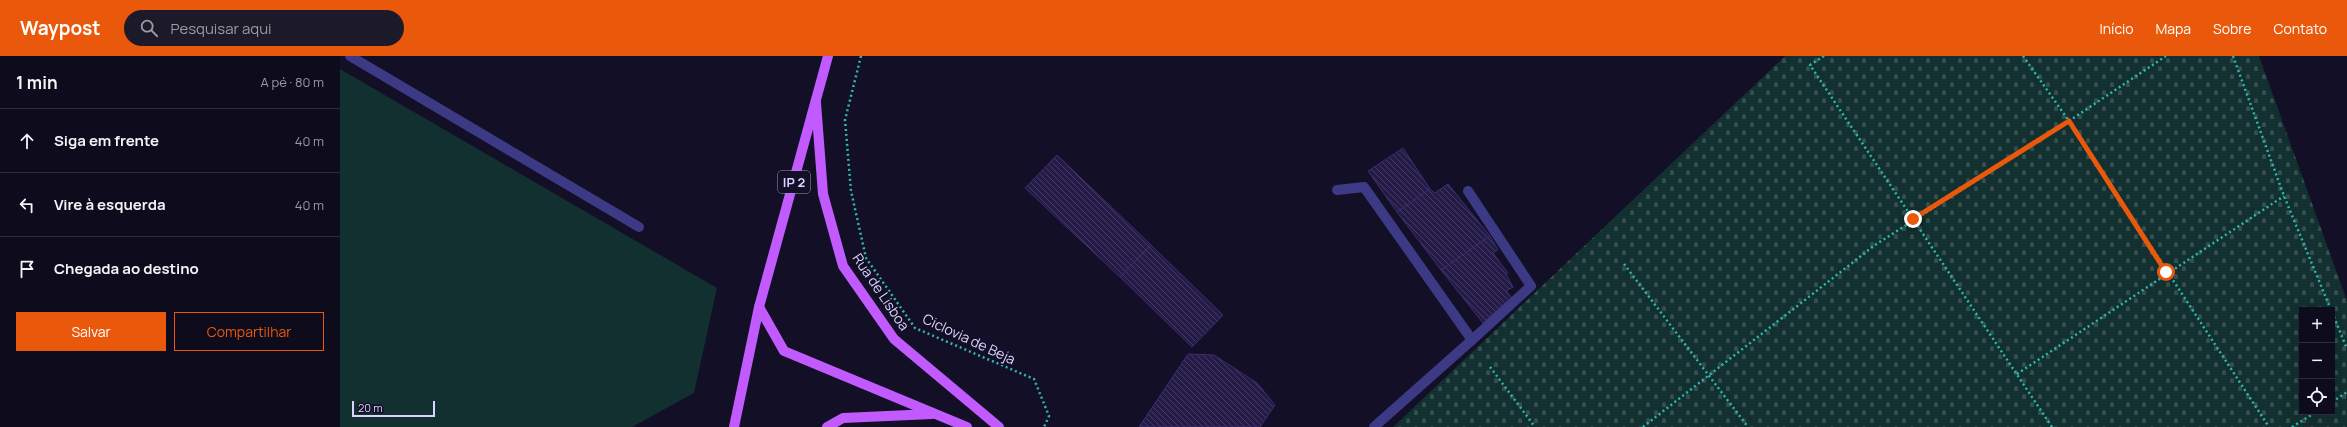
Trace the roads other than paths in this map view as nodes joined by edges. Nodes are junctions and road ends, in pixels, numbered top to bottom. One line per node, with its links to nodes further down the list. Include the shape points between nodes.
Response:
1 (350, 56): 6 (street)
2 (828, 56): 3 (main road, IP 2)
3 (816, 103): 7 (main road, IP 2); 13 (main road, Rua de Lisboa, via 823,194 843,266 894,339)
4 (1337, 190): 8 (street, via 1364,187)
5 (1468, 191): 8 (street, via 1531,286)
6 (639, 227)
7 (759, 307): 9 (main road, via 784,351); 10 (main road, IP 2)
8 (1472, 340): 14 (street)
9 (935, 414): 11 (main road, via 843,418); 12 (main road)
10 (734, 427)
11 (827, 427)
12 (967, 427)
13 (999, 427)
14 (1374, 427)

